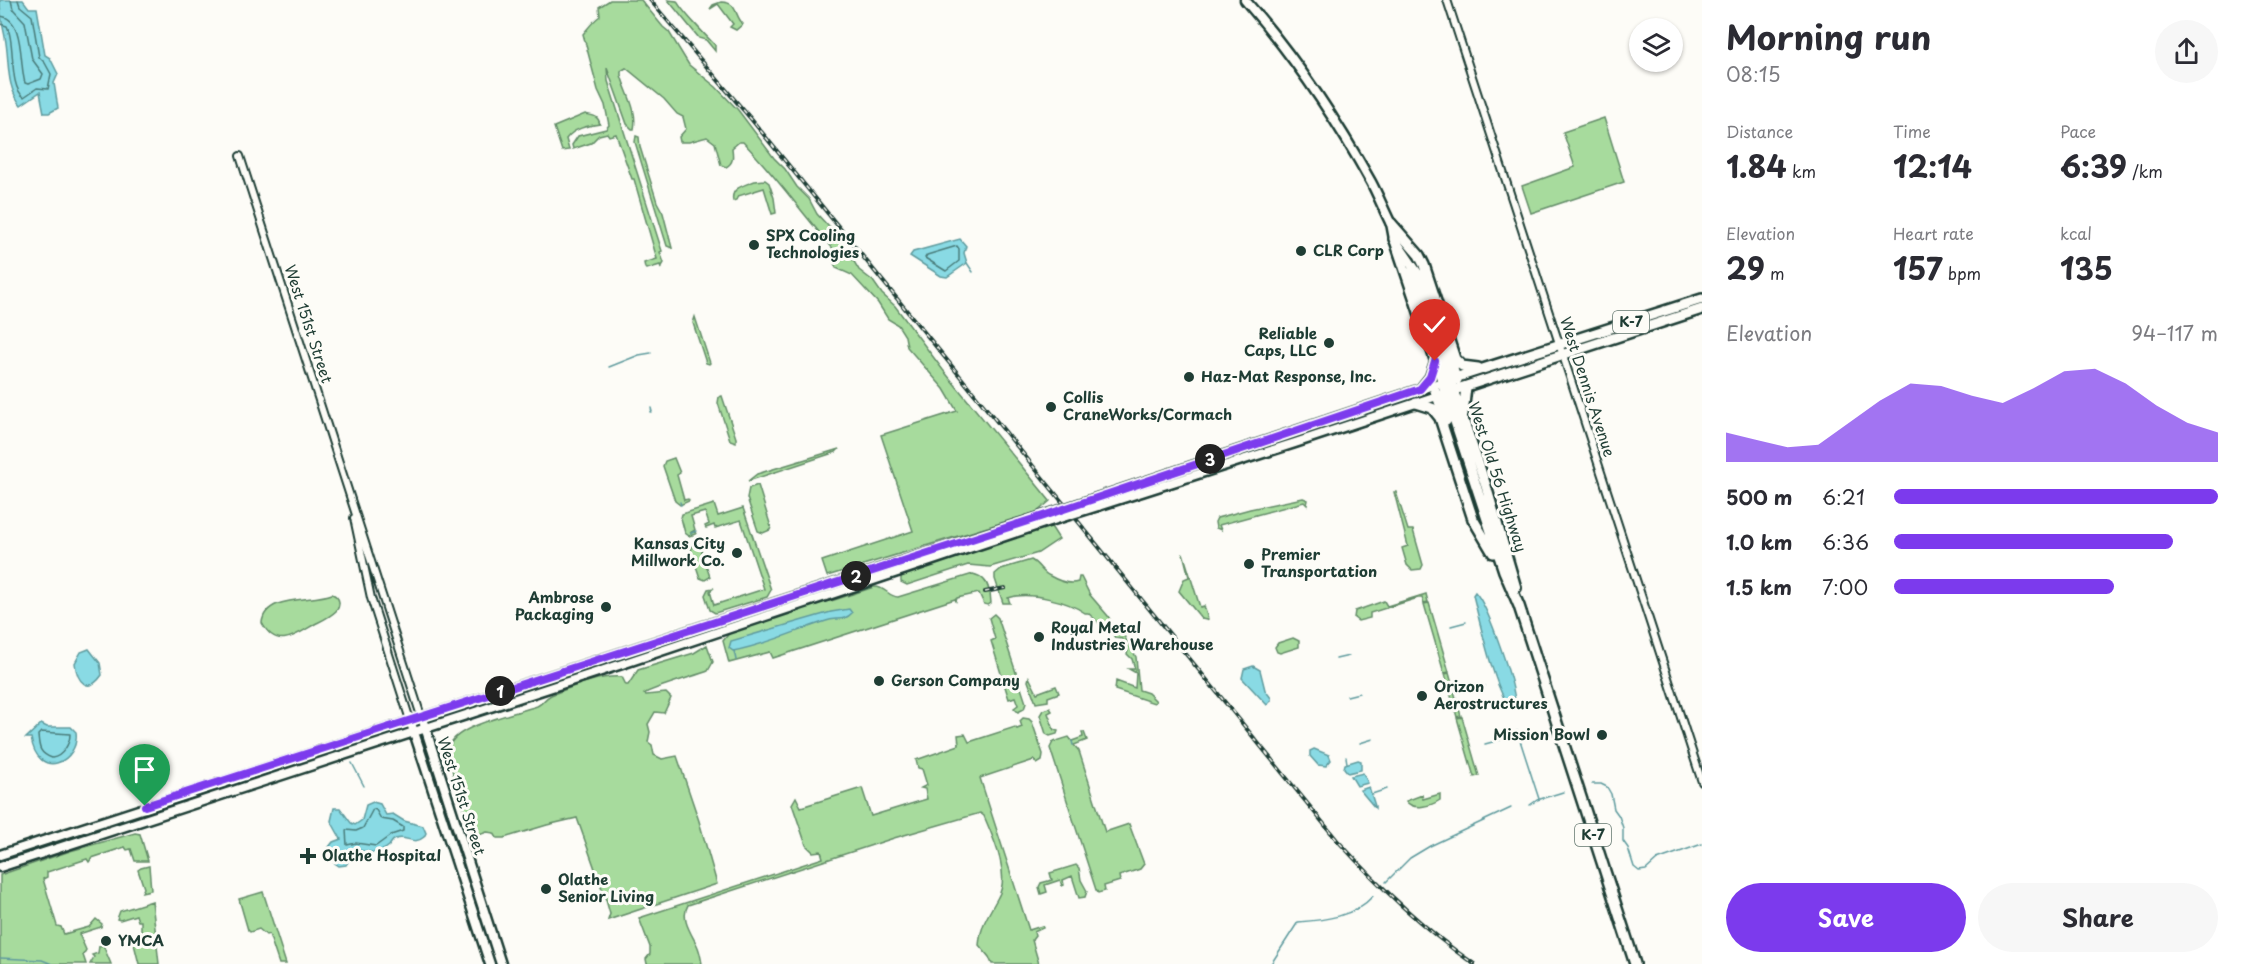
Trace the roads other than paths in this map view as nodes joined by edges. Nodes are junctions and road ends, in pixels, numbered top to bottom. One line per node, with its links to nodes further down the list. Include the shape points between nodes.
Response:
1 (1245, 0): 4 (main road, West Old 56 Highway, via 1332,116)
2 (1447, 0): 9 (street, West Dennis Avenue)
3 (240, 156): 19 (street, West 151st Street)
4 (1391, 223): 5 (main road, West Old 56 Highway); 6 (main road, West Old 56 Highway); 12 (highway, via 1424,265 1455,359 1462,366)
5 (1394, 239): 6 (highway); 11 (main road, West Old 56 Highway)
6 (1405, 253): 13 (highway, via 1424,286)
7 (1702, 299): 9 (highway, K-7)
8 (1702, 309): 10 (highway, K-7)
9 (1560, 344): 10 (street, West Dennis Avenue); 12 (highway, K-7)
10 (1563, 354): 14 (highway, K-7); 29 (street, West Dennis Avenue)
11 (1435, 361): 13 (main road, West Old 56 Highway); 15 (main road, via 1430,377)
12 (1480, 369): 13 (highway, K-7)
13 (1445, 381): 14 (highway); 15 (main road); 16 (highway, West Old 56 Highway); 16 (highway)
14 (1466, 387): 16 (highway); 18 (highway, K-7)
15 (1420, 389): 20 (main road)
16 (1445, 393): 17 (main road); 18 (highway, West Old 56 Highway); 22 (highway, West Old 56 Highway / K-7)
17 (1416, 403): 20 (main road); 24 (highway, via 1432,408 1440,418 1473,519)
18 (1463, 419): 23 (highway, West Old 56 Highway / K-7)
19 (351, 500): 25 (street, West 151st Street); 26 (street, West 151st Street, via 364,573)
20 (1096, 502): 21 (main road, bridge)
21 (1045, 519): 25 (main road); 27 (main road)
22 (1493, 538): 23 (highway); 24 (highway, West Old 56 Highway / K-7)
23 (1506, 551): 24 (highway, West Old 56 Highway / K-7)
24 (1519, 606): 34 (highway, West Old 56 Highway / K-7)
25 (421, 716): 26 (main road); 27 (main road, West 151st Street)
26 (410, 720): 28 (main road, West 151st Street); 30 (main road)
27 (425, 728): 28 (main road); 32 (main road, West 151st Street)
28 (414, 732): 31 (main road); 33 (main road, West 151st Street)
29 (1702, 782)
30 (0, 855)
31 (0, 867)
32 (500, 962): 33 (main road)
33 (490, 964)
34 (1635, 964)

